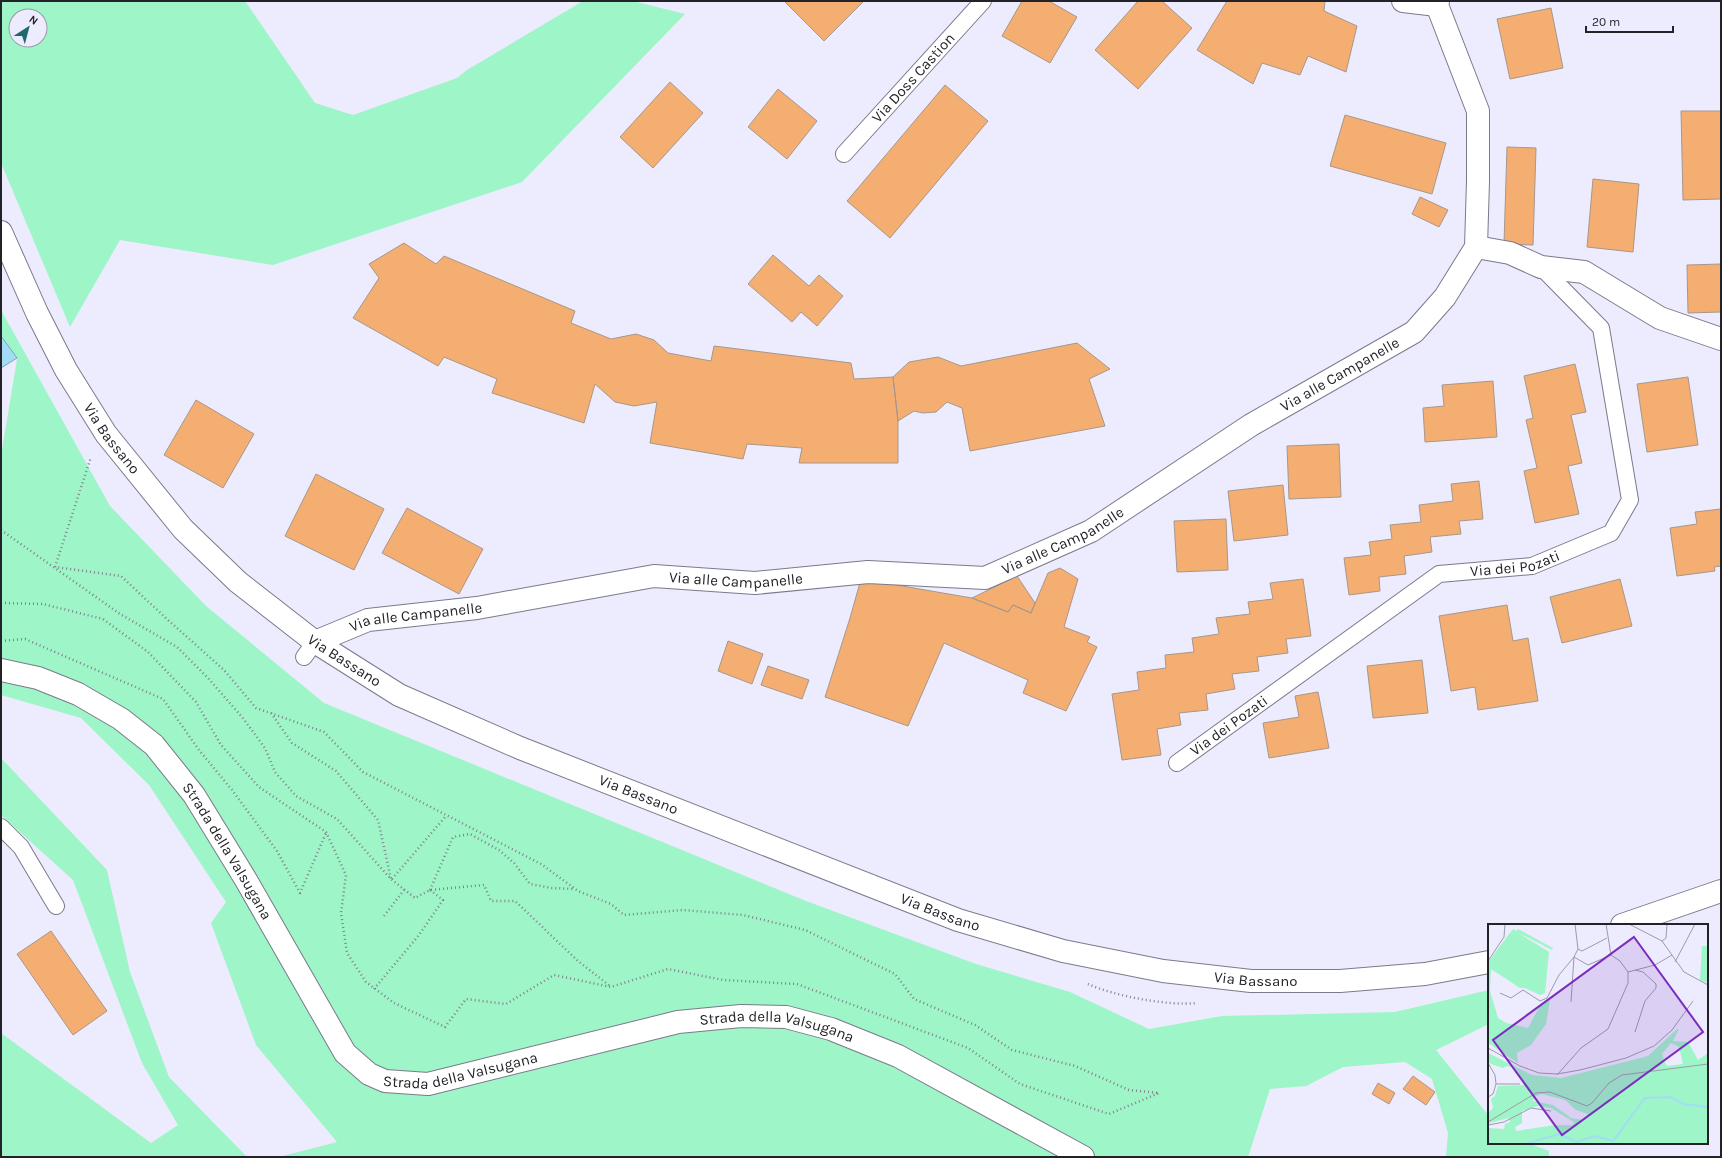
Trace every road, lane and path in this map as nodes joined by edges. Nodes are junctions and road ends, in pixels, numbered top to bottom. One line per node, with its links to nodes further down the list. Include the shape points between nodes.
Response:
1 (983, 1): 4 (lane, Via Doss Castion)
2 (1403, 1): 3 (main road)
3 (1437, 3): 6 (main road, via 1478,111)
4 (844, 154)
5 (1, 232): 13 (main road, Via Bassano, via 66,370 106,434 182,529)
6 (1476, 247): 7 (main road, Via dei Pozati, via 1510,253); 13 (main road, Via alle Campanelle, via 1445,296 1414,332 1251,425 1091,531 985,578 868,572 755,583 654,576 477,608 368,620)
7 (1541, 267): 8 (main road, Via dei Pozati, via 1584,272 1660,318); 16 (lane, Via dei Pozati, via 1601,328 1630,500 1611,533 1532,566 1439,574)
8 (1721, 339)
9 (93, 449): 11 (path)
10 (1, 530): 11 (path)
11 (55, 567): 15 (path, via 121,576 224,670 256,708); 21 (path, via 120,614 177,647 242,717 266,748 275,772 296,796 337,819)
12 (1, 603): 19 (path, via 44,604 103,619 148,652 196,702 221,745 260,787)
13 (309, 650): 29 (main road, Via Bassano, via 399,695 520,748 958,920 1063,952 1163,971 1251,981 1340,981 1425,974)
14 (1, 670): 34 (main road, Strada della Valsugana, via 38,678 78,694 121,719 154,745 194,795 345,1053 369,1074 385,1081 428,1084 678,1022 741,1016 786,1017 831,1029 898,1056)
15 (271, 713): 17 (path, via 324,732 363,772); 21 (path, via 292,743 336,771 378,820)
16 (1177, 763)
17 (446, 816): 21 (path); 22 (path, via 541,864)
18 (1, 827): 26 (lane, via 21,847)
19 (326, 832): 20 (path, via 300,894); 32 (path, via 346,875 341,913 347,952 366,982)
20 (277, 851)
21 (391, 879): 23 (path)
22 (576, 889): 24 (path, via 530,884 499,850 470,834 452,837); 31 (path, via 611,904 624,915 683,910 744,915 806,930 895,974 914,1000 975,1025 1012,1050 1075,1066 1129,1090 1159,1093 1109,1114 1020,1084 968,1048 797,984 723,980 668,969)
23 (404, 890): 24 (path, via 415,898); 27 (path)
24 (430, 890): 31 (path, via 484,886 492,901 515,901 578,961); 32 (path, via 443,900 419,936)
25 (1721, 892): 28 (main road)
26 (56, 906)
27 (384, 916)
28 (1625, 924)
29 (1488, 962)
30 (1086, 984): 33 (path, via 1111,993 1144,999 1186,1004)
31 (611, 987): 32 (path, via 554,975 506,1004 466,999 444,1027 394,1003)
32 (374, 989)
33 (1199, 1002)
34 (1083, 1157)

